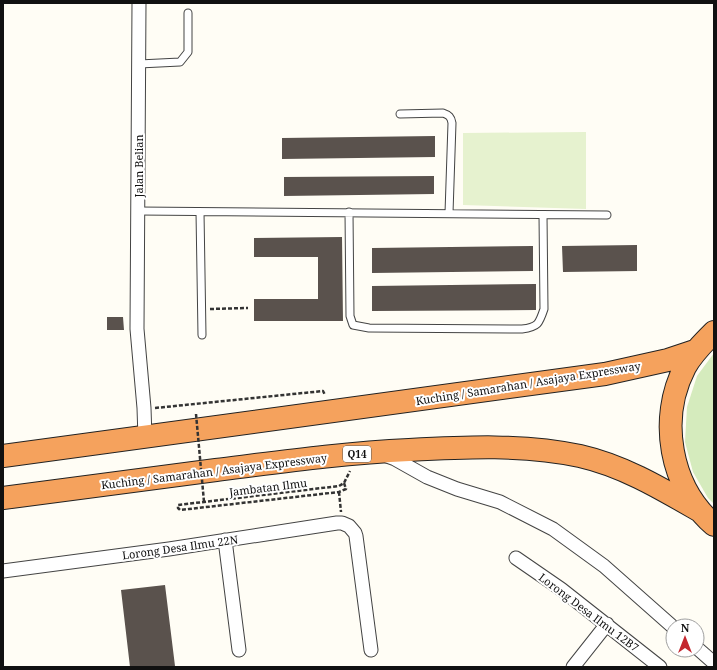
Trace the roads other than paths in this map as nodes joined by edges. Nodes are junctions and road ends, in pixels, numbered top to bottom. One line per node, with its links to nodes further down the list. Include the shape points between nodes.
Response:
1 (139, 3): 3 (street, Jalan Belian)
2 (188, 13): 3 (lane, via 188,52 180,62)
3 (138, 64): 5 (street, Jalan Belian)
4 (400, 114): 8 (lane, via 443,113 450,117 452,123)
5 (138, 211): 6 (lane); 14 (street, Jalan Belian, via 137,329)
6 (200, 212): 7 (lane); 12 (lane)
7 (349, 212): 8 (lane); 9 (lane, via 350,316 353,325 369,328 522,329 537,325 544,309)
8 (449, 213): 9 (lane)
9 (544, 215): 10 (lane)
10 (607, 215)
11 (714, 332): 13 (highway, Kuching / Samarahan / Asajaya Expressway / Q14)
12 (202, 335)
13 (695, 351): 14 (highway, Kuching / Samarahan / Asajaya Expressway / Q14, via 668,360 605,374); 18 (highway, Kuching / Samarahan / Asajaya Expressway / Q14, via 675,391 671,416 671,442 676,466 686,490)
14 (144, 438): 16 (highway, Kuching / Samarahan / Asajaya Expressway / Q14)
15 (375, 452): 17 (highway, Kuching / Samarahan / Asajaya Expressway / Q14, via 317,457); 18 (highway, Kuching / Samarahan / Asajaya Expressway / Q14, via 490,447 540,450 579,456 622,468 657,486); 22 (street, via 457,489 500,502 554,529 604,566)
16 (3, 456)
17 (3, 498)
18 (707, 518)
19 (225, 540): 21 (street, Lorong Desa Ilmu 22N); 24 (street); 25 (street, Lorong Desa Ilmu 22N, via 315,525 348,527 356,536)
20 (516, 558): 23 (street, Lorong Desa Ilmu 12B7)
21 (3, 571)
22 (665, 620)
23 (607, 624): 28 (street); 29 (street, Lorong Desa Ilmu 12B7)
24 (239, 650)
25 (371, 650)
26 (705, 655): 27 (street)
27 (714, 663)
28 (573, 667)
29 (660, 667)

